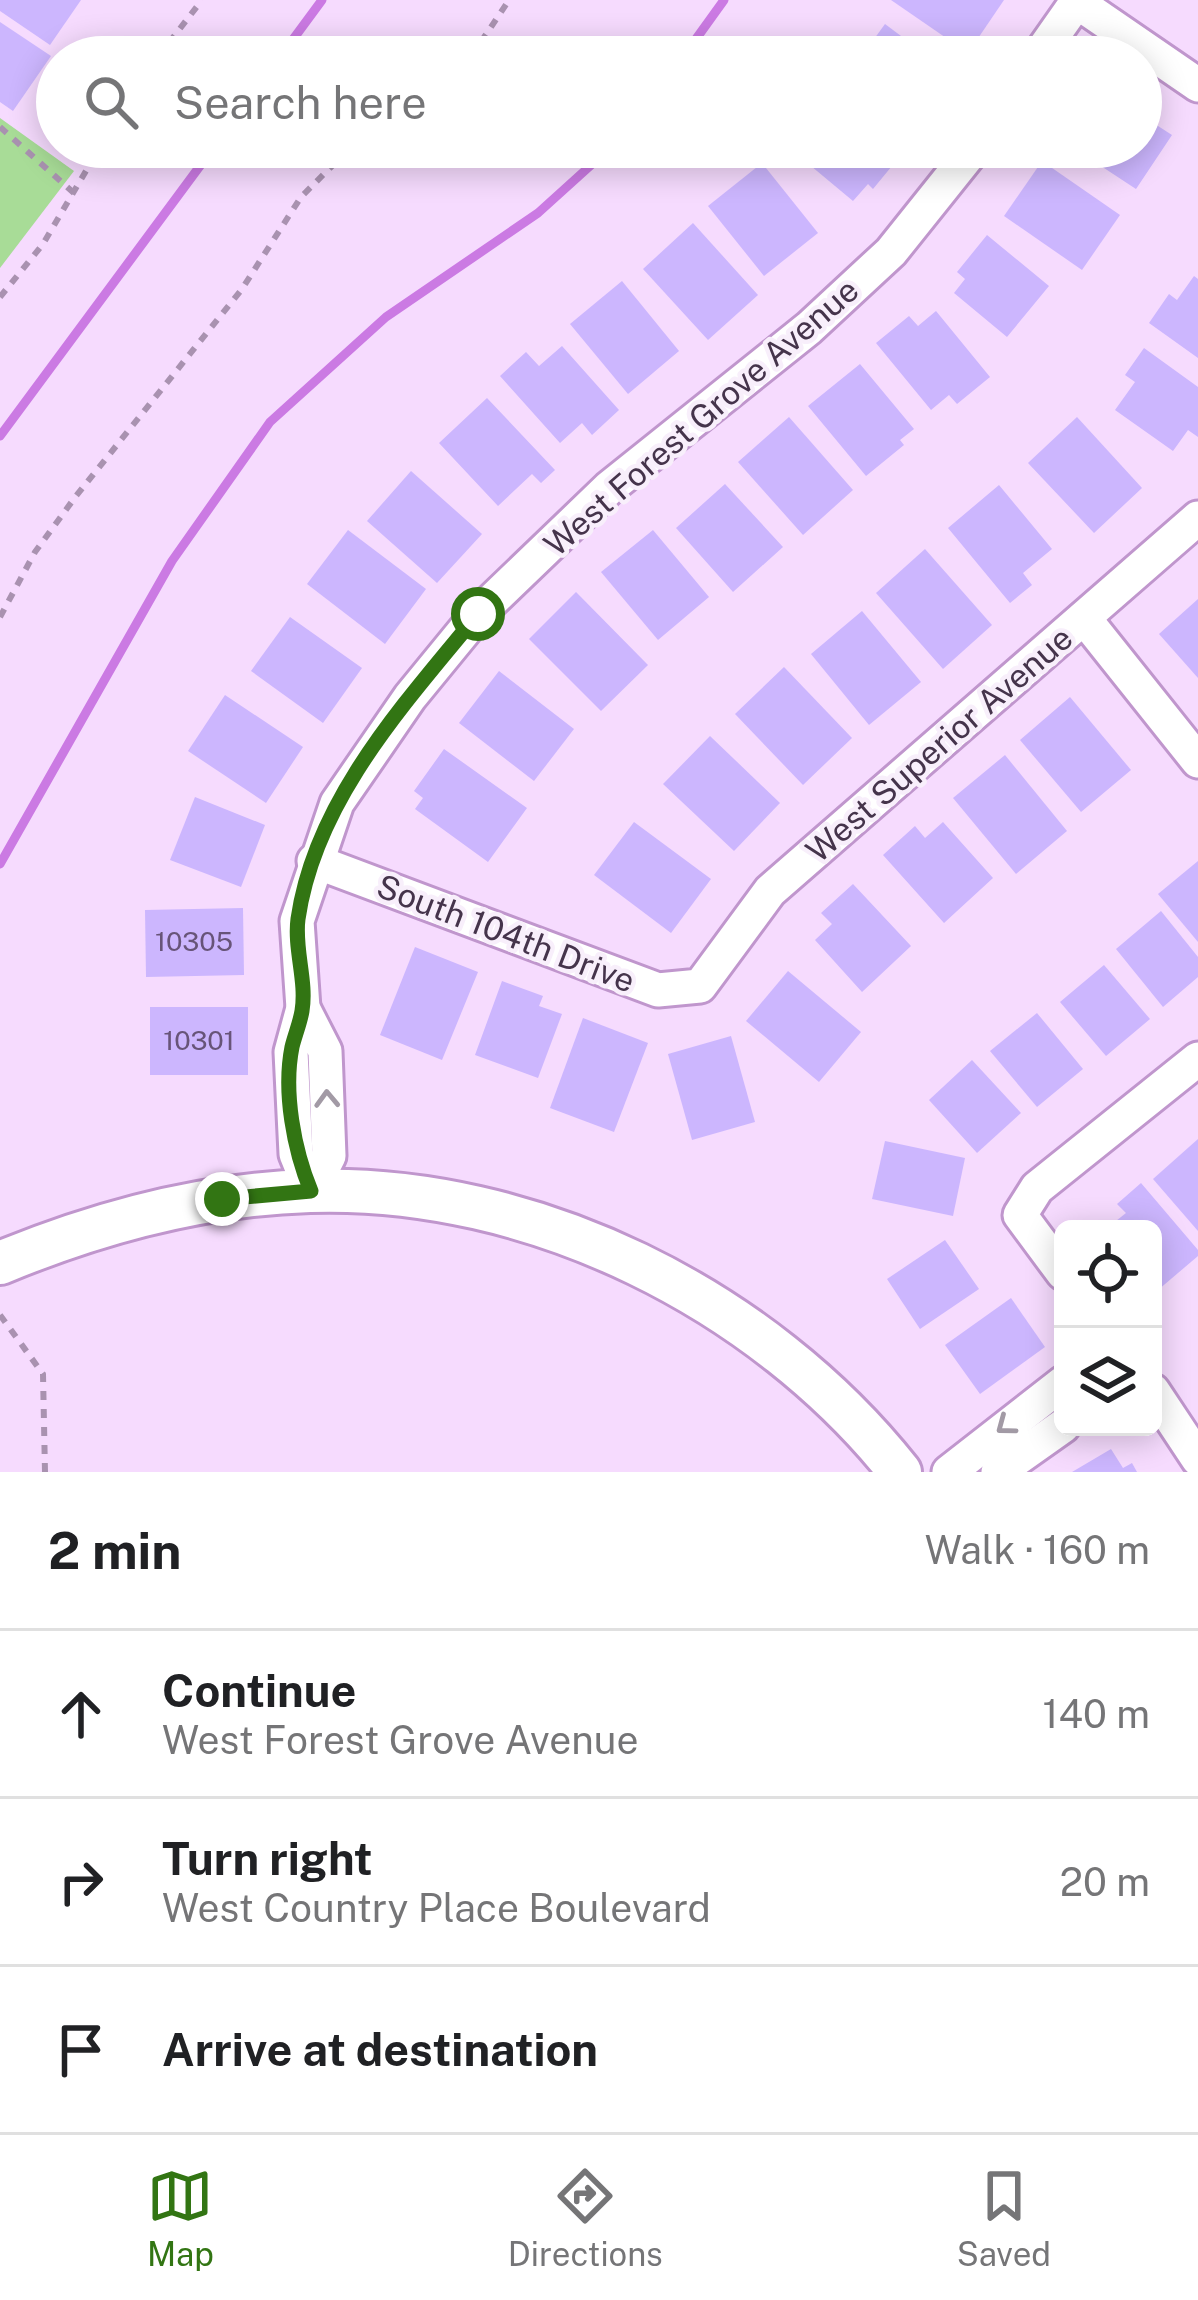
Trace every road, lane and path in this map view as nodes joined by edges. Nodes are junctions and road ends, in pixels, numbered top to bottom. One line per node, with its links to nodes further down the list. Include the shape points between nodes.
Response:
1 (202, 0): 4 (path)
2 (509, 0): 5 (path)
3 (1078, 1): 6 (street); 7 (street)
4 (174, 36)
5 (486, 36)
6 (1053, 36)
7 (1128, 36)
8 (1162, 60): 9 (street)
9 (1198, 85)
10 (0, 127): 11 (path)
11 (36, 159)
12 (46, 168): 16 (path)
13 (88, 168): 16 (path)
14 (330, 168): 19 (path, via 76,496)
15 (958, 168): 22 (street, West Forest Grove Avenue, via 891,252 609,488 478,614 337,803)
16 (74, 193): 17 (path)
17 (0, 297)
18 (1198, 518): 20 (street, West Superior Avenue)
19 (0, 617)
20 (1084, 618): 21 (street); 23 (street, West Superior Avenue, via 770,891)
21 (1198, 761)
22 (314, 861): 23 (street, South 104th Drive, via 658,990); 25 (street, West Forest Grove Avenue, via 297,921 303,1008 325,1051 329,1156)
23 (700, 986)
24 (1198, 1060): 26 (street, via 1037,1188 1019,1215)
25 (311, 1191): 27 (street, via 171,1207); 34 (street, via 458,1204 630,1262 803,1368)
26 (1054, 1261)
27 (0, 1263)
28 (0, 1315): 33 (path, via 43,1374)
29 (1054, 1390): 35 (street, one-way to 35)
30 (1162, 1405): 32 (street)
31 (1054, 1432): 36 (street)
32 (1198, 1459)
33 (45, 1472)
34 (901, 1472)
35 (949, 1472)
36 (998, 1472)

